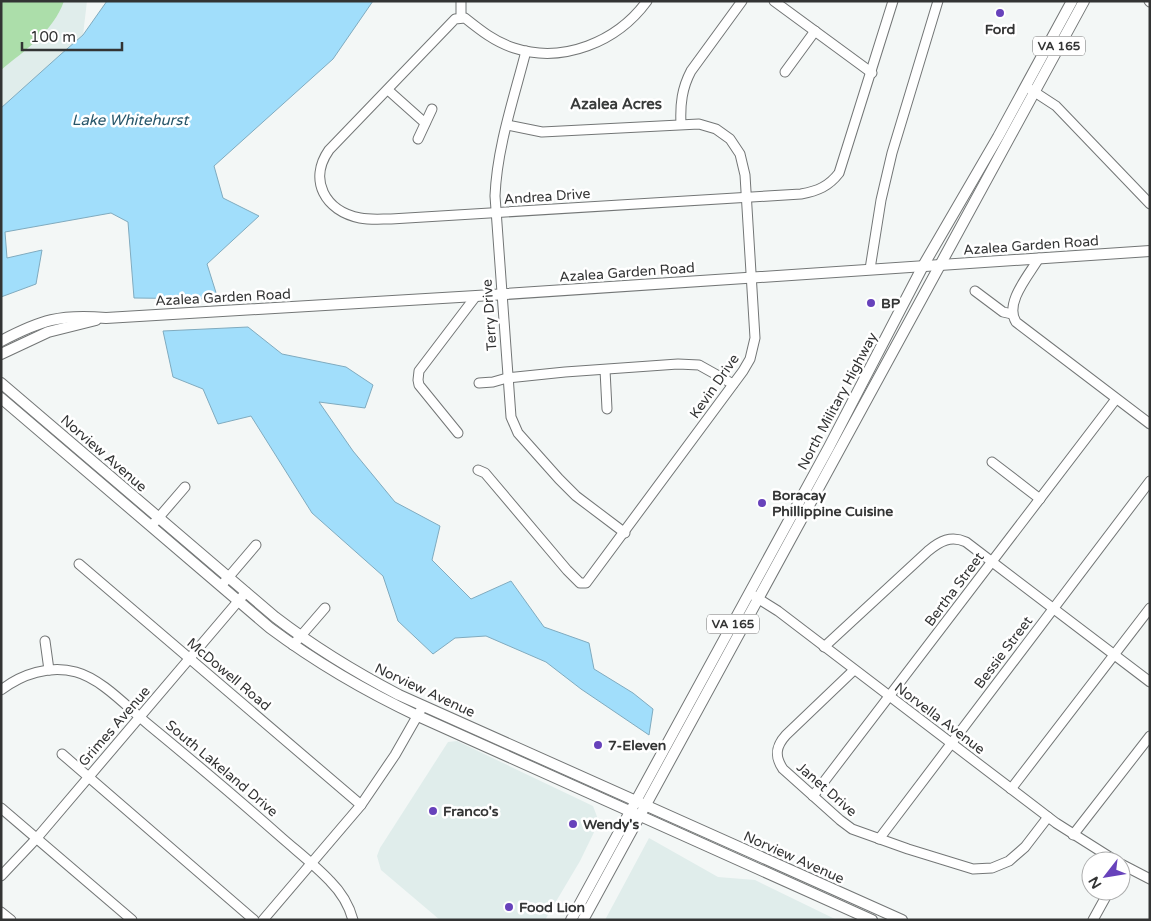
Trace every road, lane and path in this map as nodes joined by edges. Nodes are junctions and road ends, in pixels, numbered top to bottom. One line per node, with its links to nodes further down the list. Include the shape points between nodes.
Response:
1 (461, 1): 9 (street)
2 (647, 1): 11 (street, via 625,25 589,46 561,53)
3 (742, 1): 18 (street, via 686,80 680,103)
4 (774, 1): 10 (street)
5 (893, 1): 13 (street, Andrea Drive)
6 (938, 1): 28 (street, via 892,153)
7 (1072, 1): 14 (main road, North Military Highway / VA 165)
8 (1084, 1): 14 (main road, North Military Highway / VA 165)
9 (461, 17): 11 (street, via 500,42); 15 (street, via 455,19)
10 (815, 31): 12 (street); 13 (street)
11 (526, 51): 19 (street, Terry Drive)
12 (785, 72)
13 (872, 73): 21 (street, Andrea Drive, via 839,173 829,184 815,192)
14 (1030, 89): 22 (street, via 1056,106); 26 (main road, North Military Highway / VA 165); 27 (main road, North Military Highway / VA 165)
15 (388, 90): 17 (street); 23 (street, Andrea Drive, via 329,150 321,164 321,188 325,196 336,207 360,218)
16 (432, 109): 17 (street)
17 (425, 123): 20 (street)
18 (680, 124): 19 (street, via 542,132); 21 (street, Kevin Drive, via 707,126 734,144 743,164)
19 (507, 125): 23 (street, Terry Drive, via 496,179)
20 (418, 139)
21 (747, 197): 23 (street, Andrea Drive); 29 (street, Kevin Drive)
22 (1150, 204)
23 (496, 213): 31 (street, Terry Drive)
24 (1150, 251): 25 (main road, Azalea Garden Road)
25 (1040, 258): 26 (main road, Azalea Garden Road); 33 (street, via 1014,299)
26 (940, 264): 27 (main road, Azalea Garden Road); 61 (main road, North Military Highway / VA 165)
27 (923, 266): 28 (main road, Azalea Garden Road); 61 (main road, North Military Highway / VA 165)
28 (870, 269): 29 (main road, Azalea Garden Road)
29 (752, 278): 31 (main road, Azalea Garden Road); 41 (street, Kevin Drive, via 755,338 750,359)
30 (975, 292): 33 (street, via 1003,312)
31 (501, 294): 32 (main road, Azalea Garden Road); 38 (street, Terry Drive)
32 (476, 296): 34 (main road, Azalea Garden Road); 46 (street, via 418,376 419,385)
33 (1012, 314): 43 (street, via 1016,322)
34 (106, 318): 35 (main road, Azalea Garden Road, via 62,317 25,328); 36 (main road, Azalea Garden Road, via 48,332)
35 (1, 341)
36 (1, 354)
37 (605, 370): 38 (street); 41 (street, via 696,364); 44 (street)
38 (507, 378): 40 (street); 54 (street, Terry Drive, via 510,417 518,433 576,496)
39 (1, 383): 52 (main road, Norview Avenue)
40 (479, 383)
41 (733, 384): 54 (street, Kevin Drive)
42 (1, 398): 53 (main road, Norview Avenue)
43 (1116, 398): 45 (street); 51 (street, Bertha Street)
44 (607, 408)
45 (1150, 424)
46 (458, 433)
47 (992, 462): 51 (street)
48 (478, 470): 54 (street, Kevin Drive, via 485,473 580,583 586,583)
49 (1150, 481): 65 (street, Bessie Street)
50 (185, 487): 52 (street)
51 (1040, 498): 56 (street, Bertha Street)
52 (158, 518): 53 (street); 58 (main road, Norview Avenue)
53 (151, 526): 59 (main road, Norview Avenue)
54 (625, 533)
55 (256, 545): 58 (street)
56 (991, 562): 65 (street); 69 (street, via 966,542 954,538 943,541); 76 (street, Bertha Street)
57 (79, 564): 71 (street, McDowell Road)
58 (228, 578): 59 (street); 60 (main road, Norview Avenue)
59 (221, 586): 62 (main road, Norview Avenue)
60 (246, 592): 62 (street, Grimes Avenue); 66 (main road, Norview Avenue)
61 (754, 596): 69 (street, Norvella Avenue); 86 (main road, North Military Highway / VA 165)
62 (238, 601): 68 (main road, Norview Avenue); 71 (street, Grimes Avenue)
63 (325, 608): 66 (street)
64 (1150, 608): 70 (street)
65 (1053, 609): 70 (street); 81 (street, Bessie Street)
66 (301, 637): 68 (street); 77 (main road, Norview Avenue, via 368,679)
67 (46, 641): 72 (street)
68 (293, 646): 78 (main road, Norview Avenue, via 360,688)
69 (824, 647): 73 (street, Norvella Avenue)
70 (1114, 655): 74 (street); 84 (street)
71 (189, 658): 79 (street, Grimes Avenue); 87 (street, McDowell Road)
72 (49, 670): 75 (street, South Lakeland Drive, via 24,676); 79 (street, South Lakeland Drive, via 75,672 94,680)
73 (854, 670): 76 (street, Norvella Avenue); 85 (street, Janet Drive, via 778,746 777,757 783,769)
74 (1150, 682)
75 (1, 690)
76 (889, 696): 81 (street, Norvella Avenue); 85 (street, Bertha Street)
77 (423, 706): 78 (street); 86 (main road, Norview Avenue)
78 (418, 716): 87 (street); 89 (main road, Norview Avenue)
79 (140, 717): 83 (street, Grimes Avenue); 95 (street, South Lakeland Drive)
80 (1150, 736): 91 (street)
81 (951, 743): 84 (street, Norvella Avenue); 93 (street, Bessie Street)
82 (62, 754): 83 (street)
83 (88, 777): 92 (street, Grimes Avenue); 103 (street)
84 (1011, 789): 90 (street, Norvella Avenue)
85 (813, 796): 93 (street, Janet Drive, via 840,820)
86 (641, 803): 89 (main road, North Military Highway / VA 165); 109 (main road, Norview Avenue)
87 (361, 805): 95 (street)
88 (1, 808): 92 (street)
89 (635, 814): 106 (main road, North Military Highway / VA 165); 107 (main road, North Military Highway / VA 165); 108 (main road, Norview Avenue)
90 (1048, 817): 91 (street, Norvella Avenue); 93 (street, Janet Drive, via 1017,855 1003,864 983,869 963,867)
91 (1073, 835): 94 (street, Norvella Avenue)
92 (36, 838): 97 (street, Grimes Avenue); 102 (street)
93 (878, 839)
94 (1099, 851)
95 (311, 864): 104 (street); 105 (street, South Lakeland Drive, via 339,891)
96 (1131, 870): 98 (street, Norvella Avenue)
97 (1, 876)
98 (1150, 880)
99 (1103, 901): 110 (street)
100 (1, 912): 101 (street)
101 (11, 920)
102 (132, 920)
103 (254, 920)
104 (263, 920)
105 (353, 920)
106 (571, 920)
107 (583, 920)
108 (872, 920)
109 (902, 920)
110 (1092, 920)

